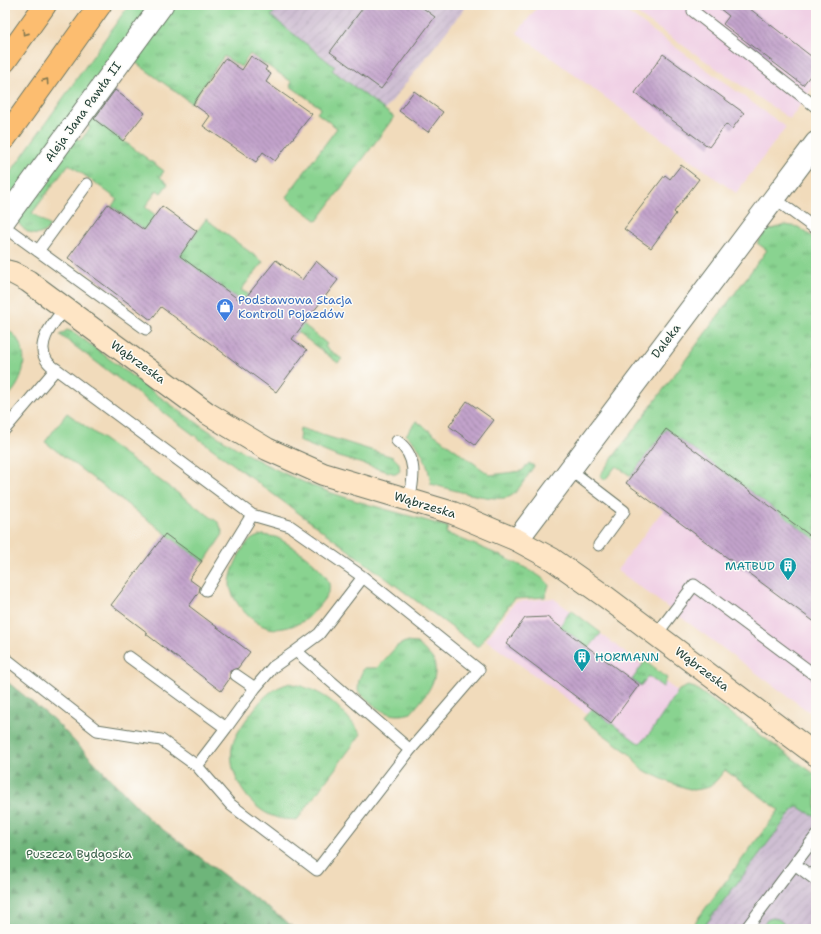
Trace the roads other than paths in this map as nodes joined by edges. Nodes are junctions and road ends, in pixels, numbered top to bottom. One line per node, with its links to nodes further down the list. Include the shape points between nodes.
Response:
1 (45, 5): 5 (main road, one-way to 5)
2 (100, 5): 7 (main road, one-way to 2)
3 (162, 5): 13 (street, Aleja Jana Pawła II)
4 (693, 11): 6 (lane)
5 (5, 61)
6 (816, 107)
7 (23, 113): 8 (main road); 10 (main road)
8 (5, 138)
9 (816, 143): 12 (street, Daleka)
10 (5, 156)
11 (87, 184): 16 (lane)
12 (775, 199): 15 (lane); 24 (street, Daleka)
13 (5, 219)
14 (5, 227): 16 (lane)
15 (816, 229)
16 (38, 251): 20 (lane)
17 (5, 258): 18 (street, Wąbrzeska)
18 (14, 274): 19 (street, Wąbrzeska)
19 (65, 308): 21 (lane, via 48,330 44,340 46,361); 25 (street, Wąbrzeska, via 207,413 255,442 323,474)
20 (146, 329)
21 (56, 369): 22 (lane); 26 (lane)
22 (5, 429)
23 (397, 441): 25 (lane, via 408,454 414,469)
24 (569, 469): 27 (street, Daleka); 28 (lane, via 624,511)
25 (409, 500): 27 (street, Wąbrzeska, via 453,512)
26 (252, 515): 29 (lane, via 290,526); 30 (lane)
27 (517, 540): 31 (street, Wąbrzeska, via 552,559)
28 (599, 545)
29 (363, 577): 32 (lane, via 319,634); 39 (lane, via 479,670)
30 (206, 590)
31 (656, 635): 36 (lane, via 694,586); 40 (street, Wąbrzeska)
32 (296, 651): 37 (lane, via 273,667); 39 (lane)
33 (129, 657): 38 (lane)
34 (5, 658): 41 (lane, via 97,730 161,740)
35 (236, 675): 37 (lane)
36 (816, 676)
37 (255, 688): 38 (lane)
38 (226, 728): 41 (lane)
39 (410, 750): 41 (lane, via 316,870 230,805)
40 (816, 755)
41 (197, 766)
42 (816, 836): 43 (lane)
43 (796, 865): 44 (lane); 45 (lane)
44 (816, 880)
45 (746, 929)

